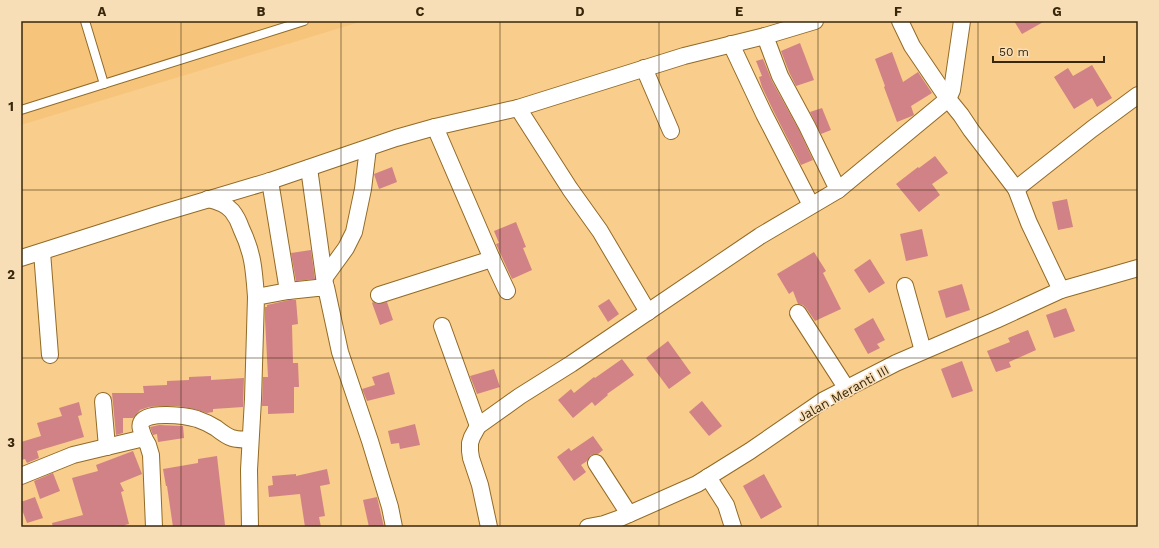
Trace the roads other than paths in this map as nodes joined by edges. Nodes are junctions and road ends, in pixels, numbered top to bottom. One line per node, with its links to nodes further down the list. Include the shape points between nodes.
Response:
1 (85, 21): 9 (lane)
2 (304, 21): 9 (lane)
3 (816, 21): 6 (street)
4 (900, 21): 11 (street, via 912,46)
5 (962, 21): 11 (street, via 952,90)
6 (766, 36): 7 (street); 20 (street, via 780,76)
7 (731, 44): 8 (street); 22 (street)
8 (644, 68): 12 (street); 15 (street)
9 (104, 84): 13 (lane)
10 (1138, 95): 19 (street)
11 (948, 99): 19 (street); 20 (street)
12 (518, 108): 14 (street); 34 (street, via 600,231)
13 (21, 110)
14 (435, 127): 16 (street); 25 (street)
15 (671, 130)
16 (368, 148): 17 (street); 27 (street, via 354,232)
17 (309, 168): 18 (street); 27 (street)
18 (270, 181): 21 (street); 30 (street)
19 (1016, 189): 29 (street)
20 (838, 190): 22 (street)
21 (208, 199): 23 (street); 33 (street, via 224,205 235,215 248,243)
22 (811, 205): 34 (street, via 760,236)
23 (42, 252): 24 (street); 38 (street)
24 (21, 258)
25 (492, 259): 31 (street); 32 (street)
26 (1138, 268): 29 (street, Jalan Meranti III)
27 (325, 282): 30 (street); 51 (street, via 340,352 386,492)
28 (905, 286): 37 (street)
29 (1060, 290): 37 (street, Jalan Meranti III)
30 (288, 291): 33 (street)
31 (507, 291)
32 (379, 295)
33 (256, 297): 43 (street)
34 (648, 312): 41 (street)
35 (798, 313): 39 (street)
36 (442, 326): 41 (street)
37 (923, 351): 39 (street, Jalan Meranti III)
38 (50, 355)
39 (847, 389): 47 (street, Jalan Meranti III, via 824,400)
40 (103, 401): 44 (street)
41 (478, 426): 52 (street, via 470,443 470,451)
42 (144, 438): 43 (street, via 140,426 143,420 148,417 180,415 209,424 233,438); 44 (street); 49 (street, via 151,455)
43 (250, 440): 50 (street)
44 (107, 447): 46 (street, via 73,455)
45 (596, 463): 48 (street)
46 (21, 476)
47 (708, 477): 48 (street, Jalan Meranti III); 54 (street, via 726,506)
48 (629, 514): 53 (street, Jalan Meranti III)
49 (154, 527)
50 (250, 527)
51 (394, 527)
52 (489, 527)
53 (588, 527)
54 (733, 527)

